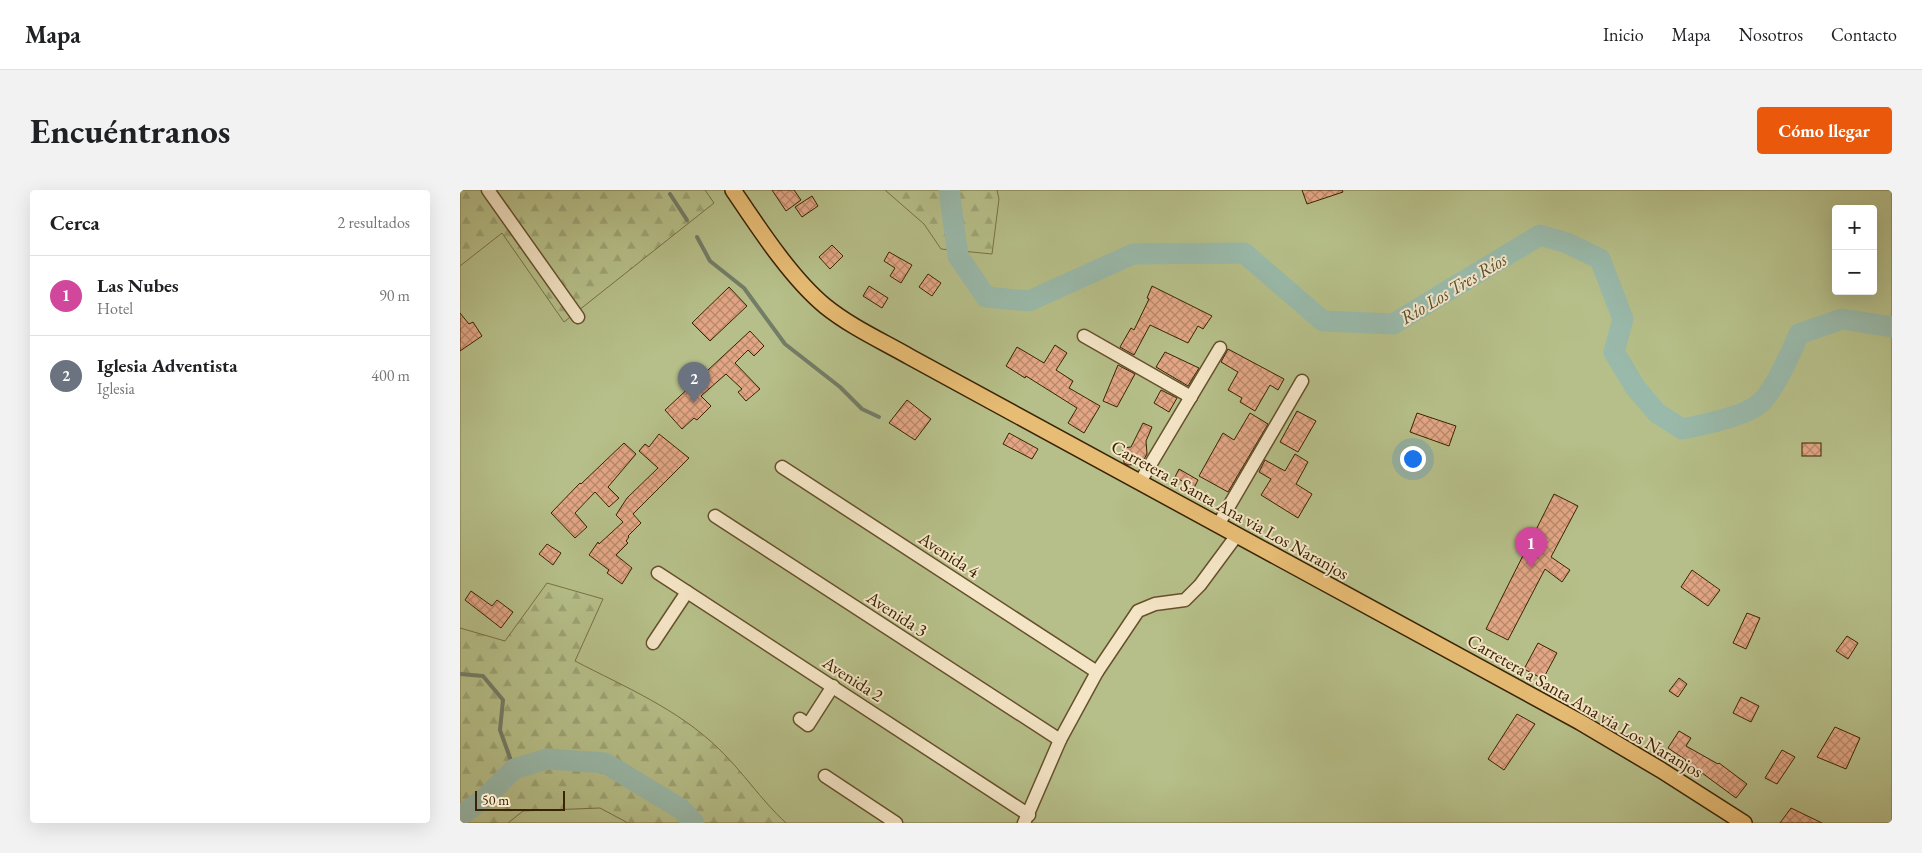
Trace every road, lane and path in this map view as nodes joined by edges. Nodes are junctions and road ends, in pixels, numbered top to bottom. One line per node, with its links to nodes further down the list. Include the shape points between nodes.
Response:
1 (488, 190): 3 (street)
2 (733, 190): 9 (main road, Carretera a Santa Ana via Los Naranjos, via 799,281 827,307 891,347)
3 (578, 317)
4 (1084, 336): 7 (street)
5 (1220, 348): 7 (street)
6 (1302, 381): 11 (street)
7 (1191, 397): 9 (street)
8 (782, 467): 16 (street, Avenida 4)
9 (1140, 482): 11 (main road, Carretera a Santa Ana via Los Naranjos)
10 (715, 516): 19 (street, Avenida 3)
11 (1218, 524): 12 (main road, Carretera a Santa Ana via Los Naranjos)
12 (1237, 535): 16 (street, via 1185,600 1155,604 1138,611); 23 (main road, Carretera a Santa Ana via Los Naranjos, via 1580,722)
13 (658, 573): 14 (street, Avenida 2)
14 (687, 592): 15 (street); 17 (street, Avenida 2)
15 (653, 643)
16 (1097, 672): 19 (street)
17 (833, 686): 18 (street); 21 (street, Avenida 2)
18 (804, 722)
19 (1060, 740): 21 (street)
20 (824, 776): 22 (street, via 839,778)
21 (1026, 819)
22 (896, 823)
23 (1744, 823)

